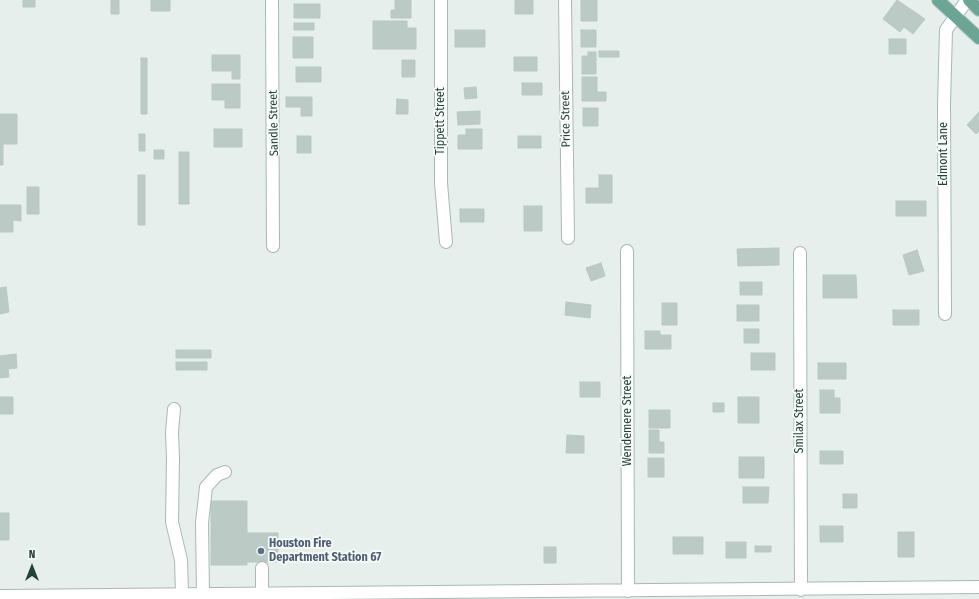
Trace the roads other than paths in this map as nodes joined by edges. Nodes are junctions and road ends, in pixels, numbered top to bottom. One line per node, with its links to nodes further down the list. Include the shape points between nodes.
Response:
1 (272, 0): 11 (street, Sandle Street)
2 (441, 0): 10 (street, Tippett Street, via 441,183)
3 (565, 0): 9 (street, Price Street)
4 (938, 0): 7 (main road)
5 (968, 0): 6 (main road); 7 (street, Edmont Lane)
6 (979, 10)
7 (956, 16): 8 (main road); 14 (street, Edmont Lane, via 946,30)
8 (979, 38)
9 (568, 238)
10 (446, 242)
11 (273, 246)
12 (627, 251): 19 (street, Wendemere Street)
13 (800, 253): 20 (street, Smilax Street)
14 (945, 314)
15 (174, 409): 23 (street, via 172,522 181,560)
16 (225, 472): 21 (street, via 217,475 206,487 202,523)
17 (262, 568): 24 (street)
18 (979, 587): 22 (street)
19 (628, 590): 20 (street); 26 (street)
20 (801, 590): 22 (street)
21 (203, 593): 23 (street); 24 (street)
22 (951, 593)
23 (182, 594): 29 (street)
24 (268, 595): 28 (street)
25 (403, 595): 26 (street); 28 (street)
26 (464, 595)
27 (0, 596): 29 (street)
28 (327, 596)
29 (154, 597)

